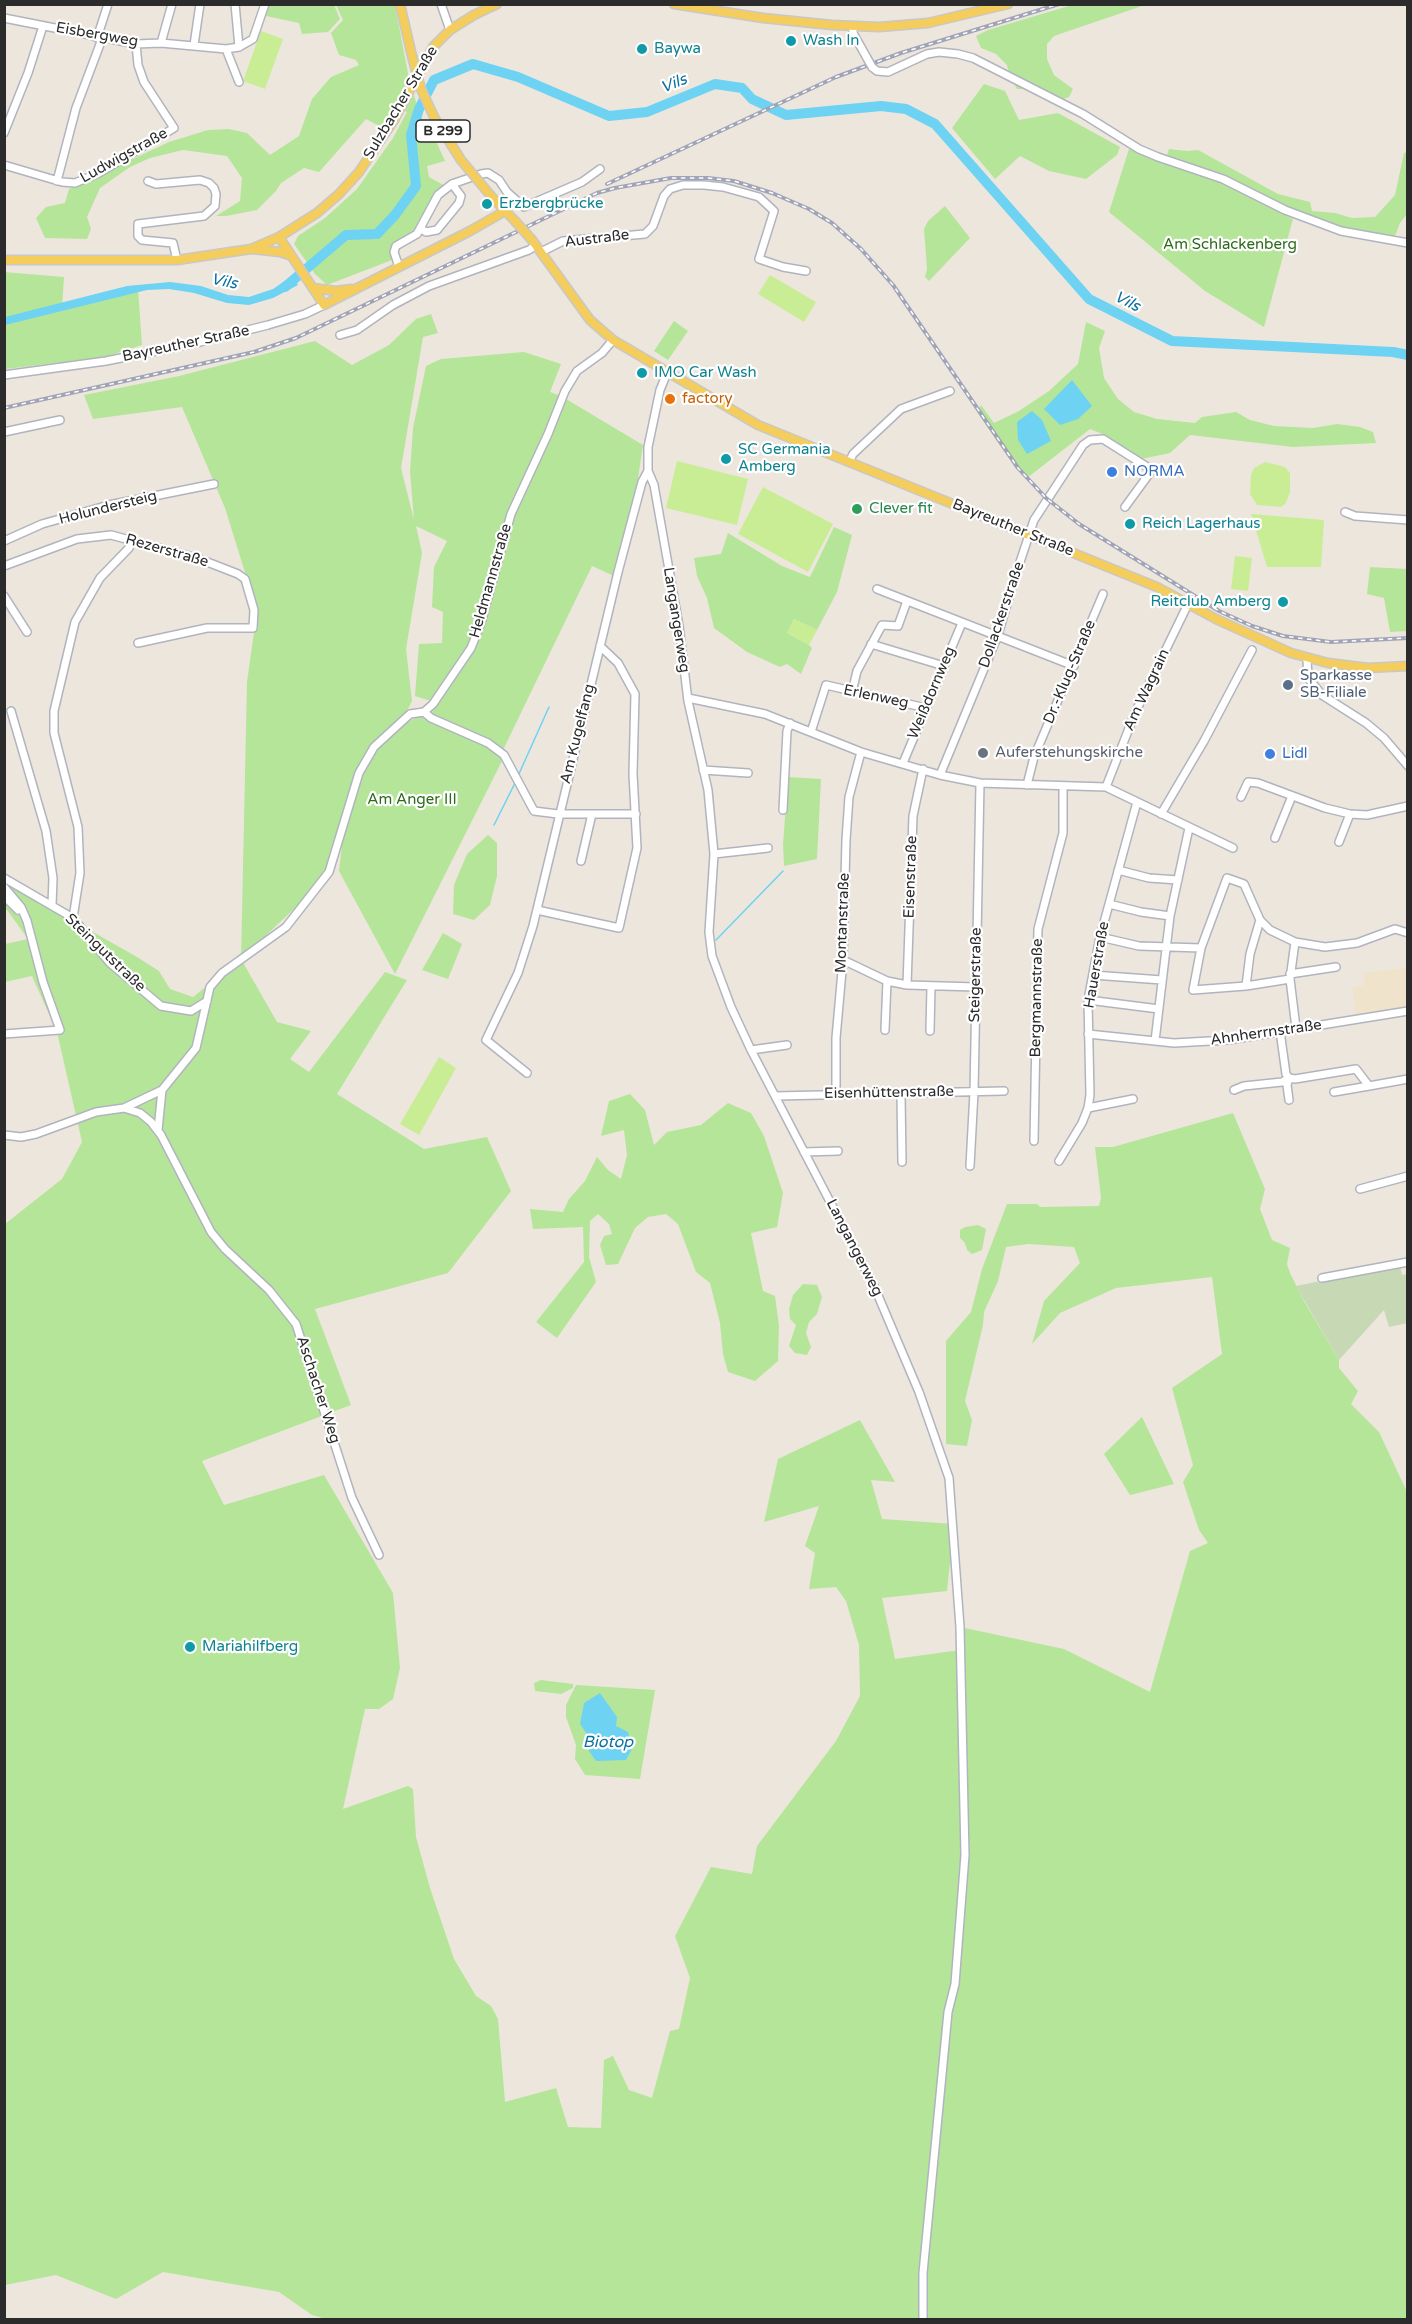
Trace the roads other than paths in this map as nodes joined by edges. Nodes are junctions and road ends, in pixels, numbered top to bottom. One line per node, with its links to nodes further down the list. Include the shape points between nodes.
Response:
1 (108, 4): 17 (street)
2 (172, 4): 18 (street)
3 (200, 4): 20 (street)
4 (235, 4): 21 (street)
5 (265, 4): 21 (street, via 252,39)
6 (400, 4): 30 (main road, B 299, bridge, via 422,89 435,119 461,160)
7 (441, 4): 16 (street)
8 (497, 4): 16 (main road, Sulzbacher Straße)
9 (674, 4): 11 (main road)
10 (1008, 4): 15 (main road, via 917,25)
11 (689, 6): 12 (main road)
12 (706, 7): 15 (main road, via 763,18)
13 (4, 18): 14 (street, Eisbergweg)
14 (43, 26): 17 (street, Eisbergweg); 24 (street)
15 (853, 26): 33 (street, bridge, via 853,33 877,71 888,72 939,52 973,58 1083,114 1139,149 1223,179 1285,210 1341,231)
16 (450, 30): 32 (main road, Sulzbacher Straße, via 433,47 394,120 359,172 317,213)
17 (100, 38): 19 (street, Eisbergweg); 27 (street)
18 (161, 43): 19 (street, Eisbergweg); 20 (street, Eisbergweg)
19 (136, 44): 27 (street, Ludwigstraße, via 144,82 174,128 99,173 75,183)
20 (194, 45): 22 (street, Eisbergweg)
21 (239, 47): 22 (street, Eisbergweg)
22 (226, 49): 23 (street)
23 (239, 82)
24 (4, 133)
25 (4, 165): 27 (street, Ludwigstraße)
26 (600, 170): 29 (street, via 524,207 499,180 488,174)
27 (57, 181)
28 (148, 181): 38 (street, via 156,184 200,180 214,188 215,206 204,216 138,224 142,240 173,243)
29 (452, 184): 31 (street, via 438,195); 31 (street, via 461,196 459,203 437,230)
30 (505, 211): 34 (main road, Bayreuther Straße / B 299, bridge); 39 (main road, Bayreuther Straße)
31 (421, 230): 39 (street, via 396,246)
32 (279, 237): 35 (main road, Sulzbacher Straße); 36 (main road)
33 (1407, 243)
34 (536, 246): 40 (street, Austraße, via 645,234 653,226 670,189 704,185 759,197 774,211 759,259); 44 (street, via 429,286 357,330); 45 (main road, Bayreuther Straße / B 299, via 590,320)
35 (251, 249): 36 (main road, Sulzbacher Straße); 38 (main road, Sulzbacher Straße)
36 (282, 249): 42 (main road)
37 (4, 260): 38 (main road, Sulzbacher Straße)
38 (177, 260)
39 (399, 267): 41 (main road, Bayreuther Straße)
40 (806, 271)
41 (360, 287): 42 (main road, Bayreuther Straße, via 336,291); 43 (main road, Bayreuther Straße)
42 (313, 288): 43 (main road)
43 (324, 305): 47 (street, Bayreuther Straße, via 279,322 200,342 106,361)
44 (340, 335)
45 (613, 340): 46 (main road, Bayreuther Straße / B 299); 81 (street, Heldmannstraße, via 569,381 510,514 471,648)
46 (667, 373): 51 (main road, Bayreuther Straße / B 299, via 758,425); 52 (street, Am Kugelfang, via 648,447)
47 (4, 375)
48 (950, 391): 51 (street, via 901,409)
49 (60, 420): 50 (street)
50 (4, 432)
51 (849, 462): 57 (main road, Bayreuther Straße / B 299)
52 (648, 471): 71 (street, Am Kugelfang); 78 (street, Langangerweg, via 654,484)
53 (214, 484): 59 (street, Holundersteig, via 109,505 42,524)
54 (1125, 507): 57 (street, Dollackerstraße, via 1152,470 1111,443 1095,438 1083,445 1046,498)
55 (1345, 512): 56 (street)
56 (1407, 520)
57 (1029, 534): 65 (main road, Bayreuther Straße / B 299); 68 (street, Dollackerstraße)
58 (132, 540): 60 (street, Rezerstraße, via 111,535 77,539); 69 (street, Rezerstraße, via 238,574 245,579 254,610 253,628 207,628); 121 (street, via 100,578 75,622 54,711 54,733 78,827 80,873)
59 (4, 541)
60 (4, 566)
61 (877, 589): 64 (street)
62 (1103, 594): 75 (street, Dr.-Klug-Straße)
63 (4, 596): 67 (street)
64 (907, 601): 66 (street); 70 (street, via 898,626 882,625)
65 (1188, 604): 73 (main road, Bayreuther Straße / B 299, via 1252,637); 94 (street, Am Wagrain, via 1135,713)
66 (962, 623): 68 (street); 74 (street, Weißdornweg)
67 (27, 632)
68 (998, 635): 75 (street); 90 (street, Dollackerstraße)
69 (138, 643)
70 (871, 644): 74 (street); 77 (street, via 857,671)
71 (600, 646): 100 (street, Am Kugelfang); 102 (street, via 618,663 635,694)
72 (1252, 650): 103 (street)
73 (1307, 658): 76 (main road, Bayreuther Straße / B 299, via 1368,668); 86 (street, via 1308,678 1322,695 1384,738)
74 (944, 666): 79 (street, Weißdornweg)
75 (1074, 666): 92 (street, Dr.-Klug-Straße)
76 (1407, 666)
77 (852, 692): 79 (street, Erlenweg); 83 (street, Erlenweg, via 826,685)
78 (688, 698): 82 (street); 88 (street, Langangerweg)
79 (926, 708): 85 (street, Weißdornweg)
80 (11, 711): 118 (street, via 46,831 53,878)
81 (424, 712): 100 (street, via 504,755 534,811); 140 (street, Heldmannstraße, via 410,714 374,747 359,773 329,872 286,927 222,973 210,987)
82 (790, 723): 83 (street); 99 (street)
83 (811, 732): 84 (street)
84 (861, 752): 85 (street); 129 (street, Montanstraße, via 849,797)
85 (903, 764): 87 (street)
86 (1407, 766)
87 (923, 769): 90 (street); 135 (street, Eisenstraße, via 913,816)
88 (703, 770): 89 (street); 110 (street, Langangerweg)
89 (748, 773)
90 (940, 775): 91 (street)
91 (980, 783): 92 (street); 138 (street, Steigerstraße)
92 (1027, 785): 93 (street)
93 (1063, 786): 94 (street); 172 (street, Bergmannstraße, via 1063,833 1038,929)
94 (1106, 787): 97 (street)
95 (1292, 796): 96 (street, via 1248,782); 104 (street); 106 (street)
96 (1241, 797)
97 (1137, 802): 103 (street); 112 (street, Hauerstraße)
98 (1407, 806): 104 (street, via 1366,815)
99 (783, 810)
100 (558, 814): 101 (street); 119 (street, Am Kugelfang)
101 (592, 814): 102 (street); 111 (street)
102 (636, 814): 119 (street, via 638,848 619,928)
103 (1161, 814): 105 (street)
104 (1350, 814): 107 (street)
105 (1189, 828): 109 (street); 114 (street)
106 (1275, 838)
107 (1339, 842)
108 (768, 848): 110 (street)
109 (1233, 848)
110 (714, 854): 153 (street, Langangerweg, via 708,932 712,956)
111 (581, 861)
112 (1118, 870): 114 (street); 117 (street, Hauerstraße)
113 (4, 878): 118 (street, Steingutstraße)
114 (1178, 880): 120 (street)
115 (4, 887): 123 (street)
116 (4, 896): 123 (street)
117 (1109, 904): 120 (street); 125 (street, Hauerstraße)
118 (51, 905): 121 (street, Steingutstraße)
119 (537, 910): 154 (street, Am Kugelfang, via 518,973 486,1040)
120 (1170, 916): 127 (street)
121 (73, 918): 142 (street, Steingutstraße, via 110,963 161,1006)
122 (1260, 920): 126 (street, via 1270,930); 128 (street, via 1244,884 1227,878); 137 (street)
123 (27, 921): 149 (street, via 60,1030)
124 (1407, 933): 126 (street, via 1395,929 1357,943 1326,946)
125 (1100, 937): 127 (street, via 1139,946); 131 (street, Hauerstraße)
126 (1295, 942): 132 (street)
127 (1166, 947): 128 (street); 133 (street)
128 (1201, 948): 137 (street, via 1192,990)
129 (843, 960): 134 (street); 163 (street, Montanstraße)
130 (1336, 967): 132 (street)
131 (1093, 975): 133 (street); 139 (street, Hauerstraße)
132 (1290, 976): 137 (street); 144 (street)
133 (1162, 980): 141 (street)
134 (887, 981): 135 (street); 146 (street)
135 (907, 985): 136 (street)
136 (931, 986): 138 (street); 147 (street)
137 (1246, 986)
138 (976, 987): 161 (street, Steigerstraße)
139 (1088, 1000): 141 (street); 150 (street, Hauerstraße)
140 (207, 1001): 142 (street); 145 (street, Heldmannstraße)
141 (1159, 1010): 151 (street)
142 (191, 1011): 145 (street)
143 (1407, 1011): 144 (street, Ahnherrnstraße)
144 (1296, 1028): 148 (street, Ahnherrnstraße)
145 (201, 1029): 158 (street, Heldmannstraße, via 196,1048)
146 (885, 1030)
147 (930, 1031)
148 (1280, 1031): 151 (street, Ahnherrnstraße, via 1228,1040); 155 (street)
149 (4, 1034)
150 (1088, 1034): 151 (street, Ahnherrnstraße); 169 (street, Hauerstraße)
151 (1155, 1041)
152 (787, 1046): 153 (street)
153 (752, 1050): 165 (street, Langangerweg)
154 (527, 1073)
155 (1289, 1078): 157 (street, via 1356,1069); 159 (street); 167 (street)
156 (1407, 1079): 157 (street)
157 (1369, 1086): 162 (street)
158 (162, 1090): 168 (street); 170 (street)
159 (1234, 1090)
160 (1004, 1091): 161 (street, Eisenhüttenstraße)
161 (974, 1092): 164 (street, Eisenhüttenstraße); 177 (street, Steigerstraße)
162 (1334, 1092)
163 (836, 1095): 164 (street, Eisenhüttenstraße); 165 (street, Eisenhüttenstraße)
164 (901, 1095): 176 (street)
165 (775, 1096): 174 (street, Langangerweg)
166 (1133, 1099): 169 (street)
167 (1289, 1100)
168 (123, 1108): 170 (street, Aschacher Weg, via 140,1113); 171 (street, via 96,1112 36,1134)
169 (1088, 1108): 175 (street, Hauerstraße)
170 (158, 1130): 182 (street, Aschacher Weg, via 211,1232 269,1290 296,1324 352,1498)
171 (4, 1135)
172 (1035, 1141)
173 (838, 1151): 174 (street)
174 (804, 1152): 183 (street, Langangerweg, via 901,1346 949,1478 959,1599 965,1855 923,2273)
175 (1059, 1161)
176 (902, 1162)
177 (970, 1166)
178 (1407, 1176): 179 (street)
179 (1360, 1189)
180 (1407, 1262): 181 (street)
181 (1322, 1278)
182 (379, 1556)
183 (923, 2319)

